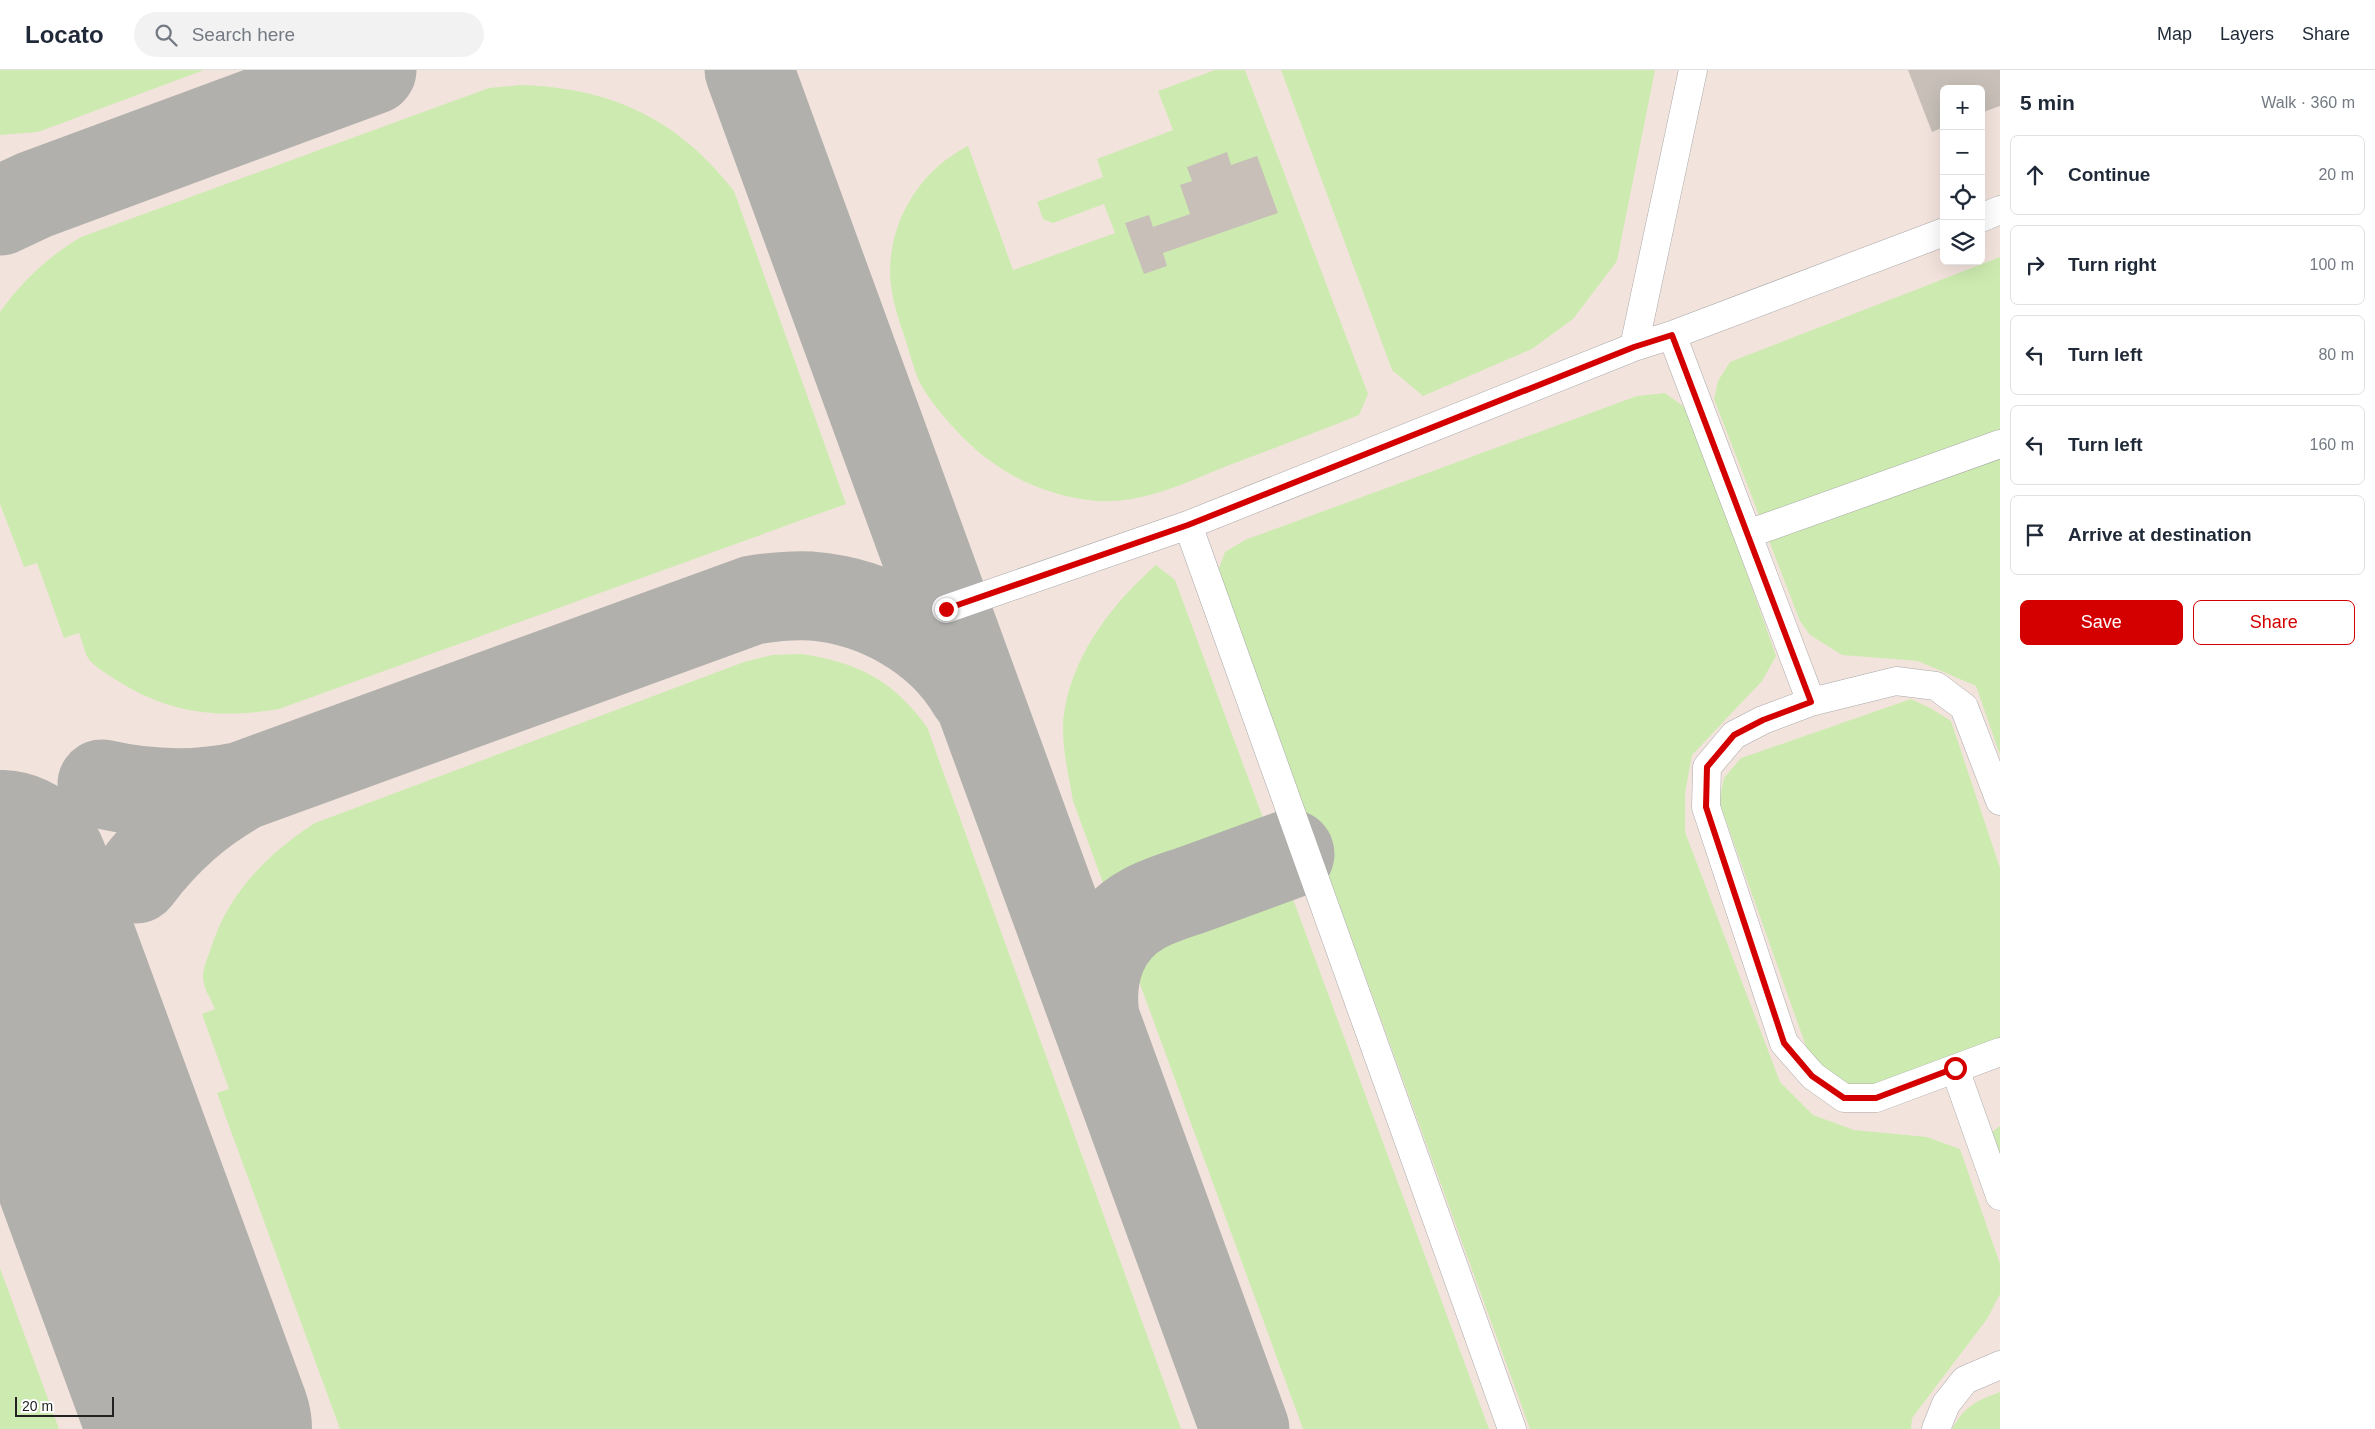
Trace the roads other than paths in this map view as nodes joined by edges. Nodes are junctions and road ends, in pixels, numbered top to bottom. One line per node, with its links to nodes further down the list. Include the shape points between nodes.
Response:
1 (1693, 70): 6 (lane)
2 (2000, 210): 3 (lane)
3 (1985, 216)
4 (1940, 234): 5 (lane)
5 (1672, 335): 6 (lane); 9 (lane)
6 (1634, 347): 8 (lane)
7 (2000, 444): 9 (lane)
8 (1188, 525): 10 (lane); 17 (lane)
9 (1748, 534): 11 (lane)
10 (946, 609)
11 (1811, 702): 12 (lane, via 1896,681 1936,686 1964,707); 14 (lane, via 1734,735 1707,767 1706,807 1784,1043 1812,1076 1844,1098 1876,1098)
12 (2000, 801)
13 (2000, 1052): 14 (lane)
14 (1955, 1068): 15 (lane)
15 (2000, 1196)
16 (2000, 1365): 18 (lane, via 1965,1380 1946,1404)
17 (1512, 1429)
18 (1936, 1429)

